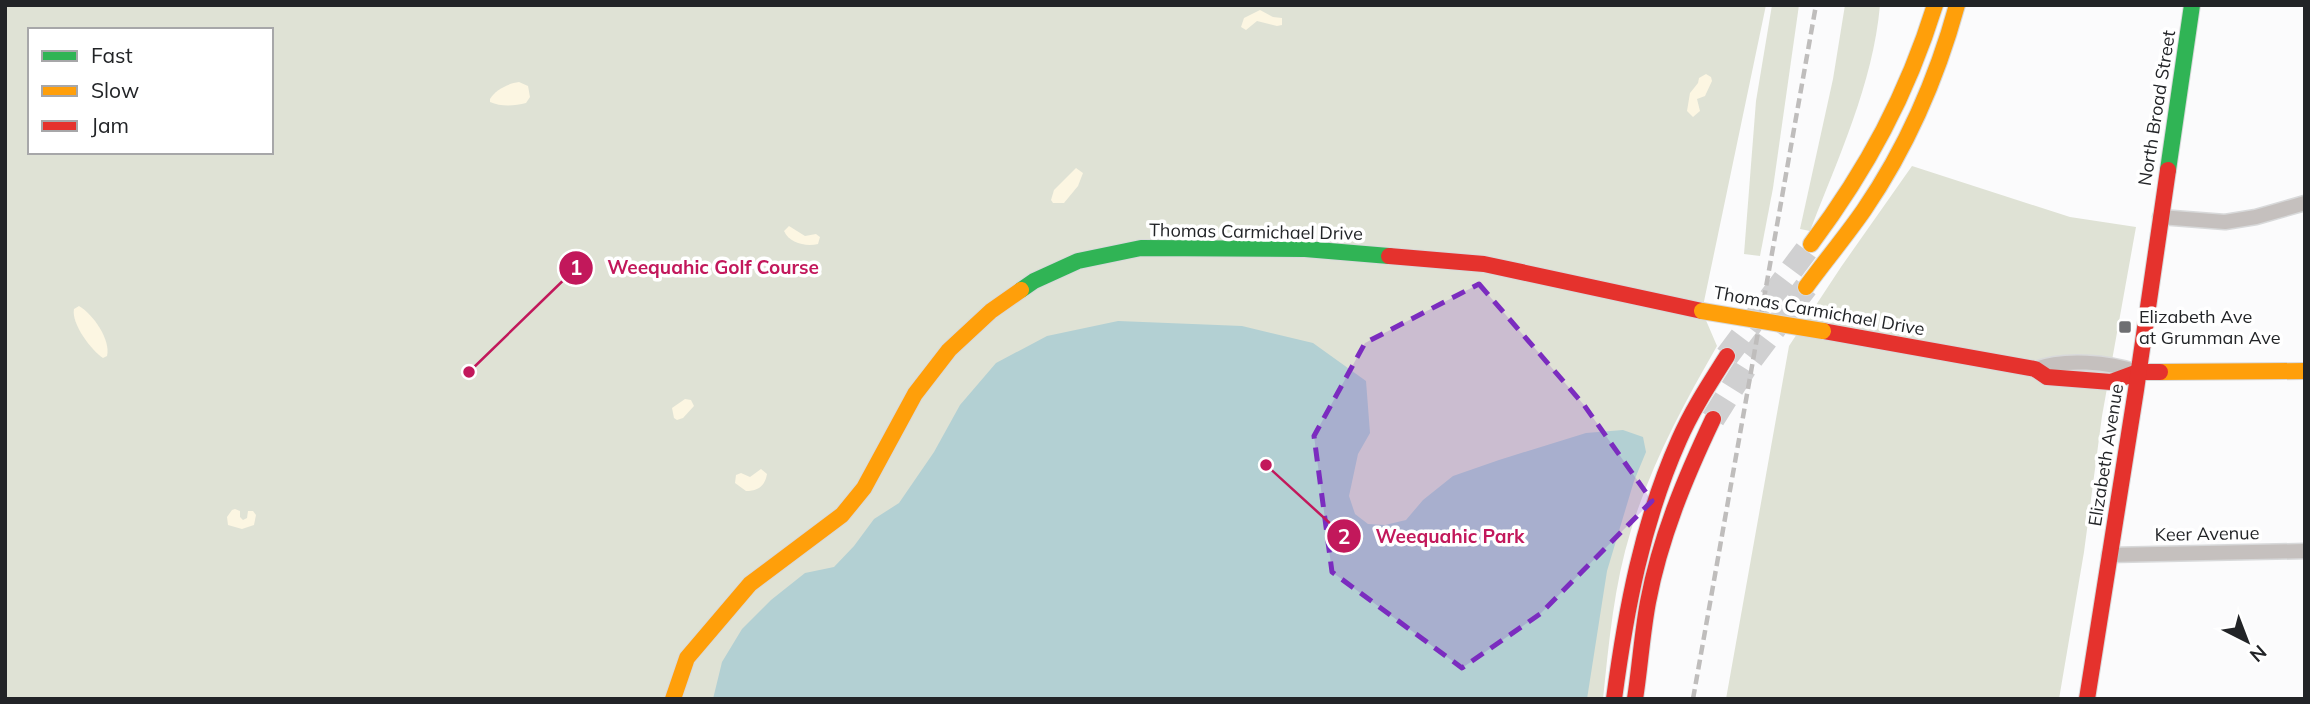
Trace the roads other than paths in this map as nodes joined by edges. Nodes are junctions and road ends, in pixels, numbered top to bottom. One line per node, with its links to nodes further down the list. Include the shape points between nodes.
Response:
1 (1935, 5): 6 (main road, via 1889,126)
2 (1957, 5): 7 (main road, via 1935,76 1900,151)
3 (2192, 5): 5 (main road, North Broad Street)
4 (2305, 203): 5 (street, via 2225,222)
5 (2160, 217): 10 (main road, Elizabeth Avenue)
6 (1811, 244)
7 (1806, 287)
8 (1727, 356): 15 (main road, via 1677,444 1648,520 1628,598)
9 (2305, 371): 10 (main road, Thomas Carmichael Drive)
10 (2138, 372): 13 (main road, Elizabeth Avenue); 14 (main road, Thomas Carmichael Drive, bridge, via 2112,382 2048,377 2035,369 1702,311 1484,264 1305,249 1141,248 1078,261 1034,281 991,311 949,350 915,394 864,488 842,515 750,584 716,621 687,658)
11 (1713, 419): 16 (main road, via 1689,469 1661,548 1648,602)
12 (2305, 551): 13 (street, Keer Avenue)
13 (2109, 555): 17 (main road, Elizabeth Avenue)
14 (673, 699)
15 (1614, 699)
16 (1635, 699)
17 (2087, 699)

